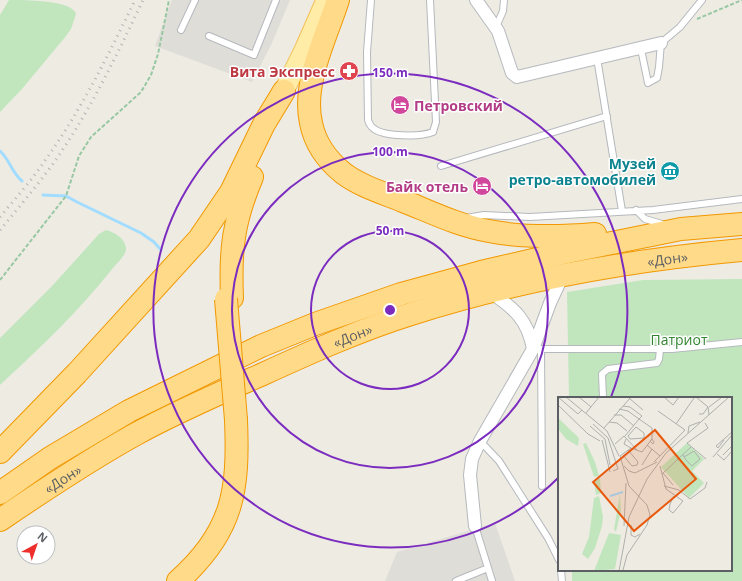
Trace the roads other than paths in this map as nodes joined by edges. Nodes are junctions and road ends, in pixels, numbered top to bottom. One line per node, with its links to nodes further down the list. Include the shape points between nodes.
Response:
1 (195, 0): 12 (lane)
2 (276, 0): 13 (lane, via 254,55)
3 (326, 0): 16 (main road)
4 (332, 0): 28 (highway, via 242,199 233,235)
5 (338, 0): 22 (highway, via 309,90 310,121 319,145 331,162 351,178)
6 (371, 0): 7 (lane, via 367,52 368,120 373,129 413,135 432,132 436,122)
7 (430, 0)
8 (476, 0): 11 (street)
9 (504, 0): 11 (lane, via 503,11)
10 (702, 0): 14 (lane, via 680,27)
11 (496, 27): 15 (street, via 514,76 524,76)
12 (181, 30)
13 (209, 36)
14 (661, 43): 14 (lane, via 657,78 648,83 640,48); 15 (street)
15 (597, 58): 17 (lane)
16 (284, 91): 28 (highway, via 237,197 226,234 224,257); 35 (highway, via 264,124 231,192 199,239 77,373)
17 (607, 116): 18 (lane); 21 (lane)
18 (441, 166)
19 (742, 199): 20 (lane)
20 (636, 210): 21 (lane); 24 (lane, via 652,222)
21 (622, 211): 22 (lane, via 530,217 484,215)
22 (453, 220): 24 (highway, via 488,231 518,236 566,236 647,229)
23 (742, 224): 24 (highway, «Дон»)
24 (681, 229): 37 (highway, «Дон», via 581,248 481,272 401,294 315,324 261,346 129,411 50,458)
25 (742, 250): 26 (highway, «Дон»)
26 (563, 275): 27 (highway, «Дон»); 30 (street, via 550,303)
27 (490, 292): 30 (street, via 523,320); 38 (highway, «Дон», via 411,314 324,346 137,434)
28 (229, 298): 33 (highway)
29 (742, 342): 31 (lane)
30 (537, 349): 31 (lane); 34 (street); 36 (lane)
31 (660, 349): 32 (lane, via 657,362 608,369 602,374)
32 (603, 397)
33 (239, 420): 45 (highway, via 236,486 231,503 212,544); 46 (highway, via 245,472 239,504 219,548)
34 (480, 441): 40 (street, via 472,459 470,475); 42 (lane, via 498,461)
35 (0, 452)
36 (542, 486)
37 (0, 492)
38 (33, 497): 39 (highway, «Дон»); 41 (highway, via 26,509)
39 (0, 520)
40 (475, 526): 43 (lane)
41 (0, 530)
42 (558, 558)
43 (488, 568): 47 (lane); 48 (lane)
44 (561, 571): 49 (lane)
45 (178, 581)
46 (190, 581)
47 (456, 581)
48 (492, 581)
49 (562, 581)

